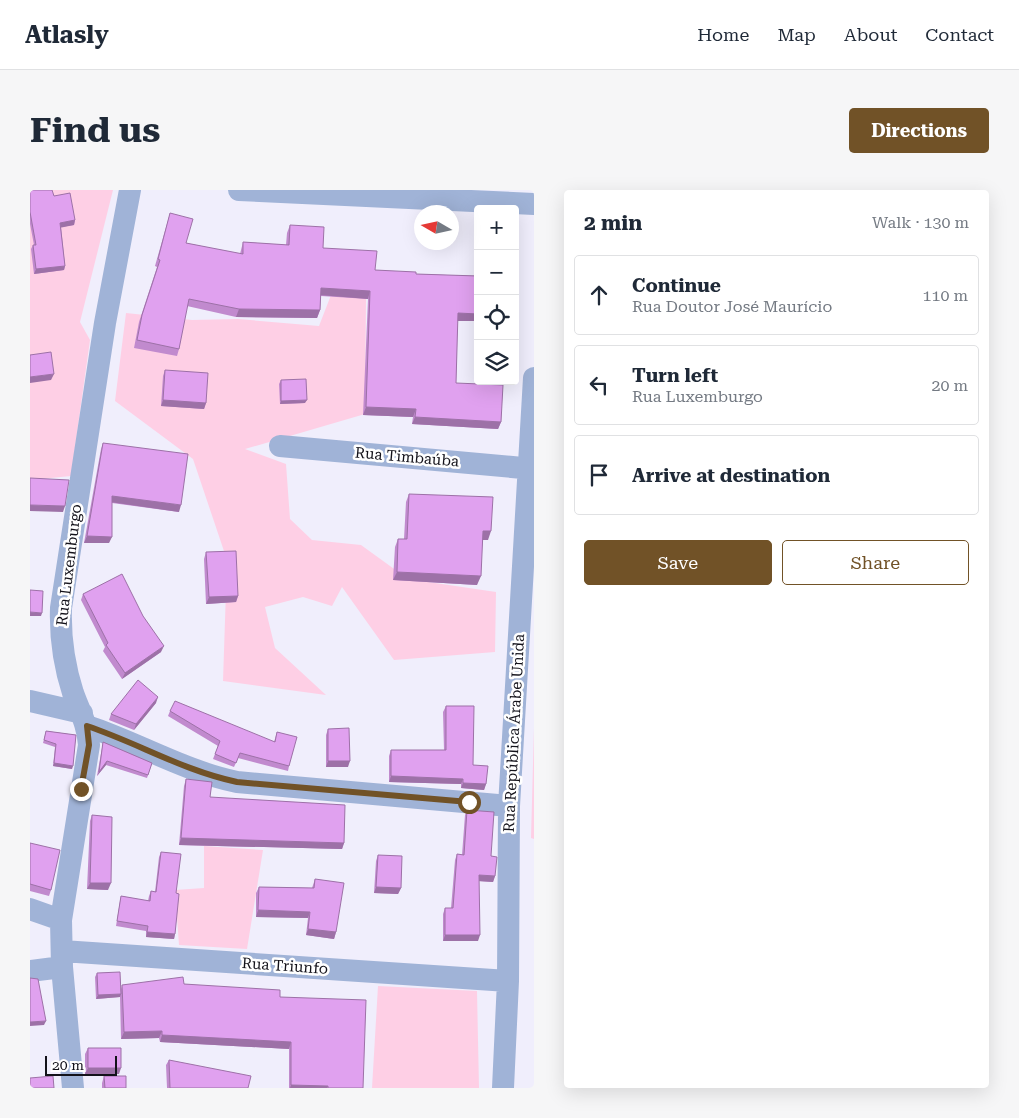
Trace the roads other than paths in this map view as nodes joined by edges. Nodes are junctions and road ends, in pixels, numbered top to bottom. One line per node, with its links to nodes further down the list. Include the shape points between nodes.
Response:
1 (130, 190): 8 (street, Rua Luxemburgo, via 87,436 60,630 73,694)
2 (239, 190): 3 (street)
3 (534, 204)
4 (534, 378): 6 (street, Rua República Árabe Unida)
5 (280, 446): 6 (street, Rua Timbaúba)
6 (530, 469): 9 (street, Rua República Árabe Unida)
7 (30, 702): 8 (street)
8 (85, 720): 9 (street, via 206,775 237,782); 11 (street, Rua Luxemburgo, via 89,745)
9 (509, 806): 14 (street, Rua República Árabe Unida)
10 (30, 909): 11 (street)
11 (61, 920): 12 (street, Rua Luxemburgo)
12 (62, 959): 13 (street, Rua Triunfo); 14 (street, Rua Triunfo); 15 (street, Rua Luxemburgo)
13 (30, 971)
14 (508, 981): 16 (street, Rua República Árabe Unida)
15 (73, 1088)
16 (503, 1088)

